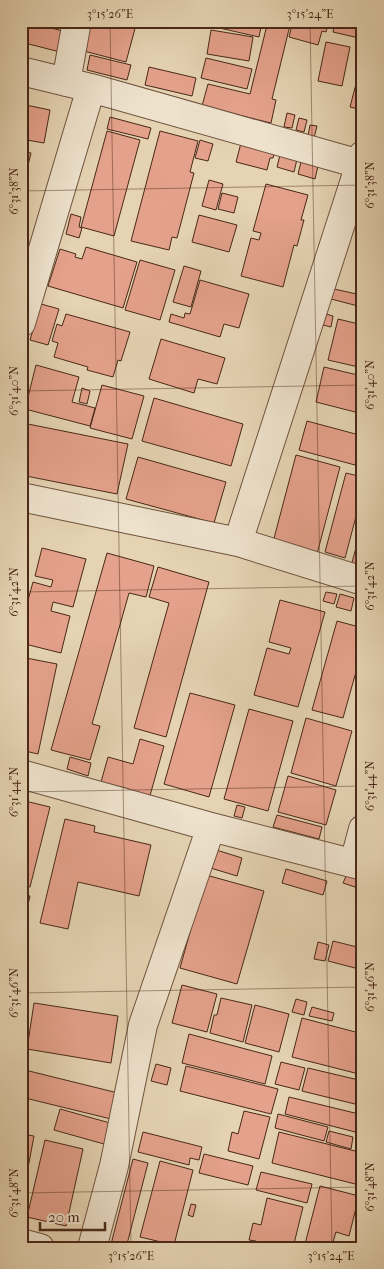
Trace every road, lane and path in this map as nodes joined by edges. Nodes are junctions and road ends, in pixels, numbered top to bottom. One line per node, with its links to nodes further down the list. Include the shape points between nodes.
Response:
1 (77, 21): 3 (street)
2 (21, 71): 3 (street)
3 (78, 85): 4 (street); 5 (street)
4 (362, 161): 7 (street)
5 (21, 323)
6 (21, 497): 7 (street)
7 (238, 542): 8 (street)
8 (363, 581)
9 (21, 774): 10 (street)
10 (211, 827): 12 (street); 15 (street, via 143,1025 114,1166)
11 (363, 829): 12 (street)
12 (358, 864)
13 (21, 1243): 14 (street)
14 (40, 1248)
15 (92, 1248)

